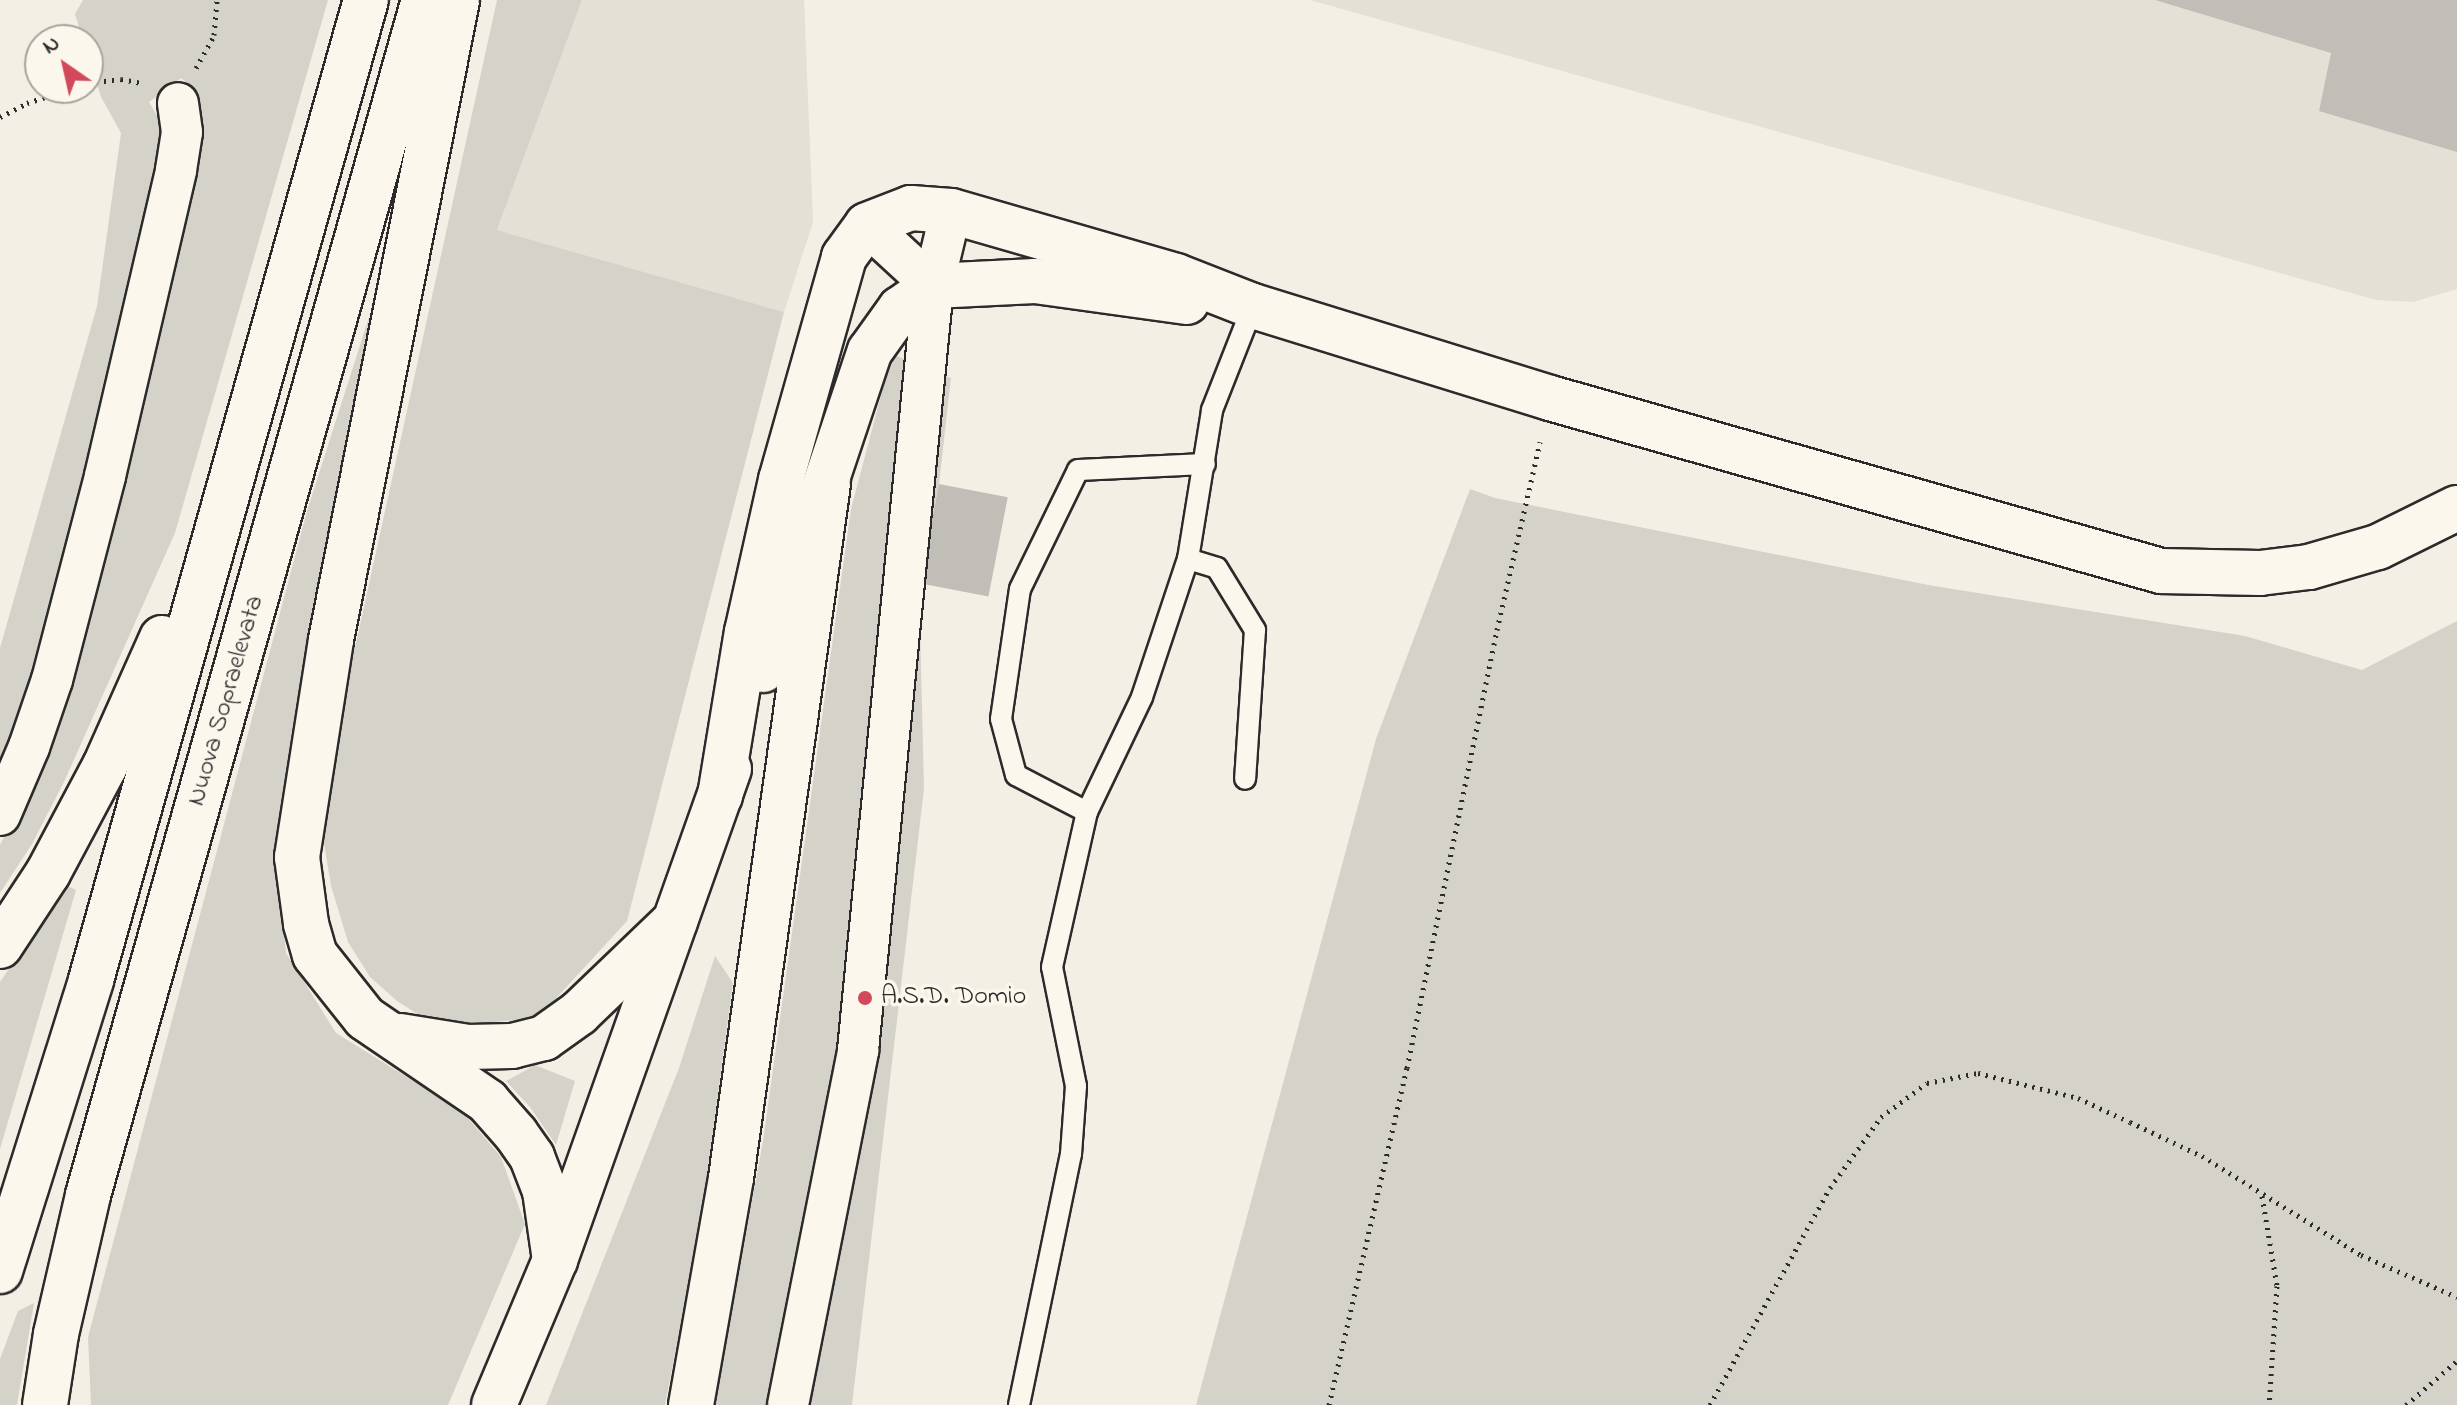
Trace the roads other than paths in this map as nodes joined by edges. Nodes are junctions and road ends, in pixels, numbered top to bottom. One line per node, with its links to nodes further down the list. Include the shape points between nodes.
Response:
1 (366, 0): 12 (main road)
2 (424, 0): 23 (main road, Nuova Sopraelevata, via 88,1195)
3 (457, 0): 20 (main road, via 331,640 297,857 315,955 365,1018)
4 (178, 103): 17 (street, via 182,132 176,170 105,476 52,680)
5 (951, 211): 6 (main road, via 911,208); 7 (street); 8 (main road, via 1176,276)
6 (867, 225): 7 (street); 15 (main road, via 844,257 781,480 747,632)
7 (933, 286): 8 (main road, via 1035,281 1177,302); 10 (main road, via 900,309 870,351); 26 (street, via 858,1050)
8 (1253, 306): 9 (lane, via 1212,410); 11 (main road, via 1550,398 2161,571 2260,573 2309,567 2378,547)
9 (1205, 464): 13 (lane); 16 (lane, via 1078,470 1020,589 1001,719 1016,775)
10 (828, 483): 15 (main road); 25 (main road, via 733,1163)
11 (2455, 507)
12 (221, 508): 19 (main road, via 105,766 48,873); 22 (main road, via 91,980)
13 (1188, 559): 14 (lane, via 1217,568 1255,630); 16 (lane, via 1142,697)
14 (1245, 779)
15 (720, 796): 18 (main road)
16 (1087, 812): 27 (lane, via 1052,967 1076,1086 1071,1154)
17 (0, 815)
18 (675, 921): 20 (main road, via 579,1013 544,1038 512,1046 468,1047); 21 (main road)
19 (0, 946)
20 (389, 1034): 21 (main road, via 487,1101 516,1134 545,1191)
21 (555, 1260): 24 (main road)
22 (0, 1271)
23 (45, 1405)
24 (494, 1405)
25 (691, 1405)
26 (788, 1405)
27 (1019, 1405)

